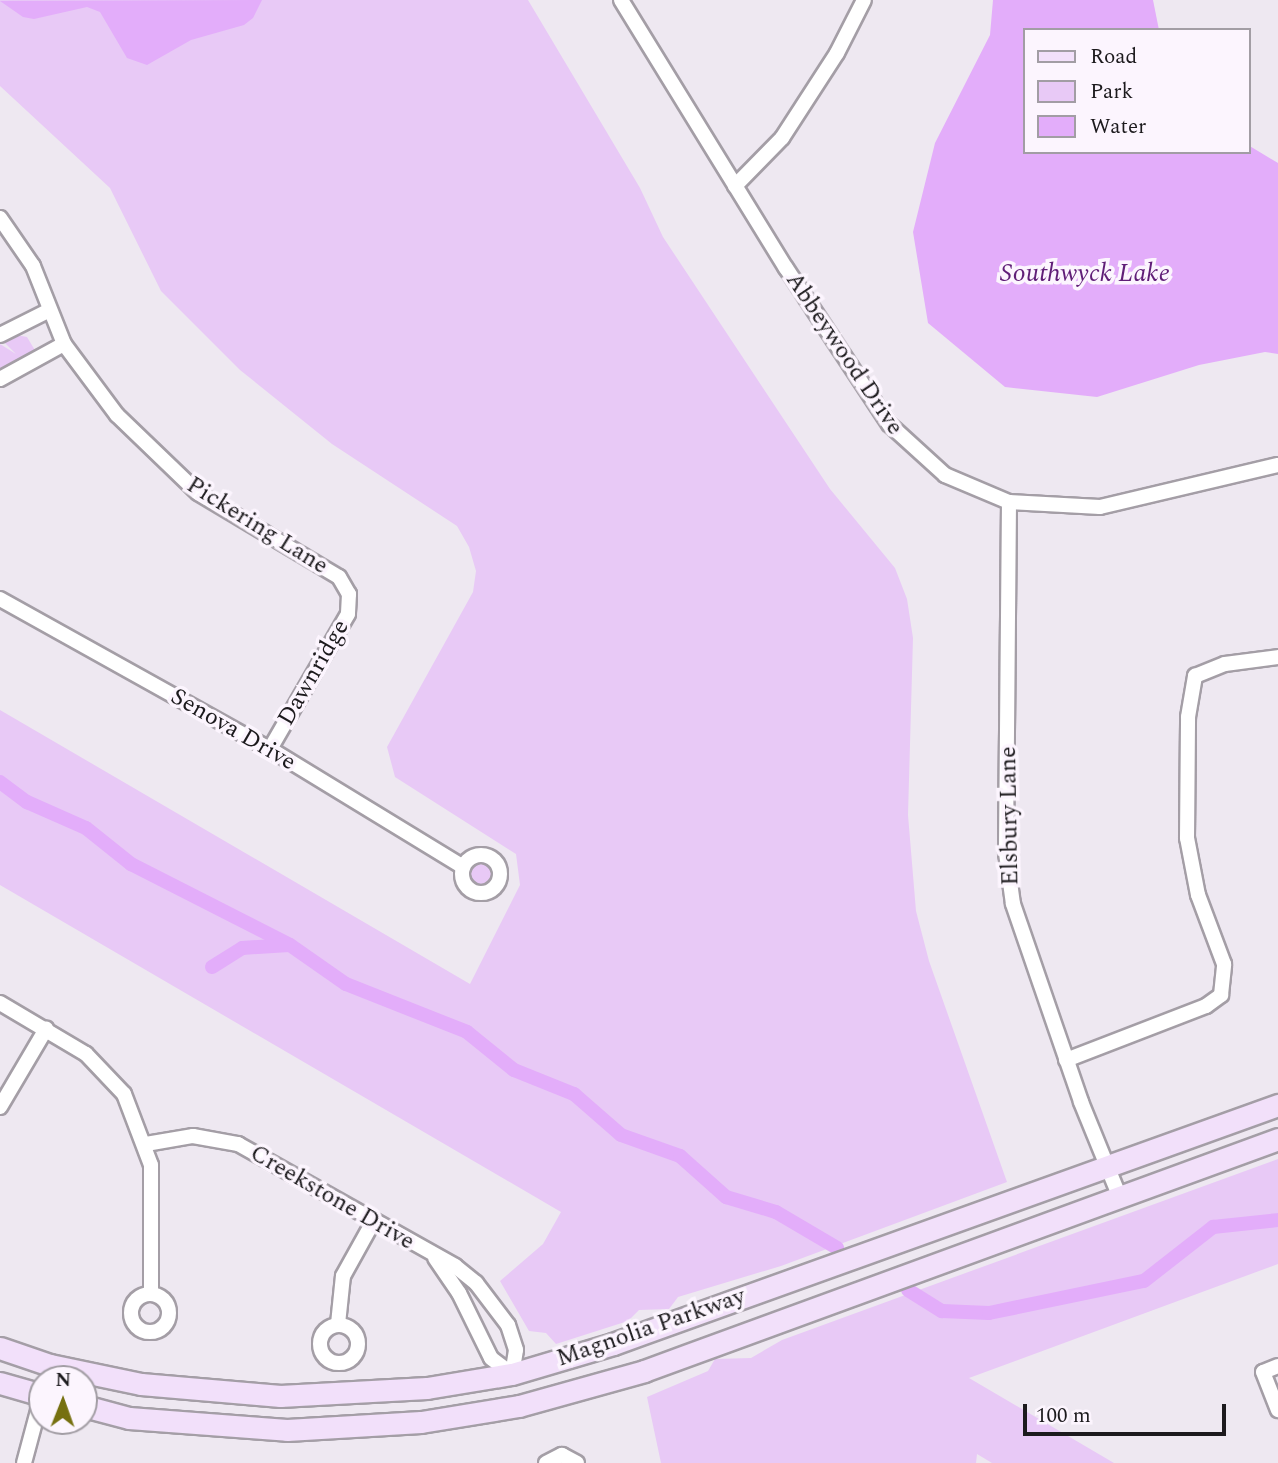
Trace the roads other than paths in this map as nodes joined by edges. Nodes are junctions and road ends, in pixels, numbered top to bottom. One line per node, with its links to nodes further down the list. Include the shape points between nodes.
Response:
1 (621, 0): 3 (street, Abbeywood Drive)
2 (864, 0): 3 (street, via 837,53 782,138)
3 (735, 186): 10 (street, Abbeywood Drive, via 889,424 945,475)
4 (0, 218): 5 (street, Pickering Lane, via 33,266)
5 (48, 311): 6 (street); 7 (street, Pickering Lane)
6 (0, 335)
7 (64, 344): 8 (street); 11 (street, Pickering Lane, via 109,406 179,478 228,513 339,577)
8 (0, 379)
9 (1278, 465): 10 (street, Abbeywood Drive, via 1100,507)
10 (1009, 502): 18 (street, Elsbury Lane, via 1006,853 1020,927)
11 (349, 594): 14 (street, Dawnridge, via 348,614)
12 (0, 599): 14 (street, Senova Drive)
13 (1278, 657): 18 (street, via 1225,664 1195,676 1188,717 1187,838 1198,895 1224,964 1221,995 1194,1012)
14 (270, 749): 15 (street, Senova Drive)
15 (463, 867)
16 (0, 1003): 17 (street)
17 (46, 1030): 20 (street); 22 (street, via 103,1070 124,1094)
18 (1066, 1060): 23 (street, Elsbury Lane)
19 (1278, 1105): 23 (main road, Magnolia Parkway)
20 (0, 1107)
21 (1278, 1139): 24 (main road, Magnolia Parkway)
22 (146, 1144): 25 (street, Creekstone Drive, via 193,1136 238,1144); 27 (street, via 153,1186)
23 (1107, 1166): 24 (street, Elsbury Lane); 32 (main road, Magnolia Parkway, via 613,1344)
24 (1119, 1195): 36 (main road, Magnolia Parkway, via 644,1371)
25 (374, 1220): 26 (street, Creekstone Drive); 28 (street, via 343,1276)
26 (435, 1258): 32 (street, Creekstone Drive, via 459,1293 491,1358); 32 (street, Creekstone Drive, via 455,1266 476,1283 508,1325 516,1350)
27 (151, 1294)
28 (338, 1324)
29 (0, 1348): 30 (main road, Magnolia Parkway)
30 (34, 1365)
31 (1278, 1366): 37 (street, via 1263,1372)
32 (512, 1374): 33 (main road, Magnolia Parkway, via 428,1388 280,1396); 36 (main road)
33 (98, 1378)
34 (0, 1383): 35 (main road)
35 (28, 1392)
36 (519, 1406): 38 (main road, Magnolia Parkway, via 421,1422 287,1430 129,1418)
37 (1278, 1409)
38 (98, 1410)
39 (32, 1435): 40 (street)
40 (24, 1463)
41 (546, 1463): 42 (street, via 562,1455)
42 (577, 1463)

